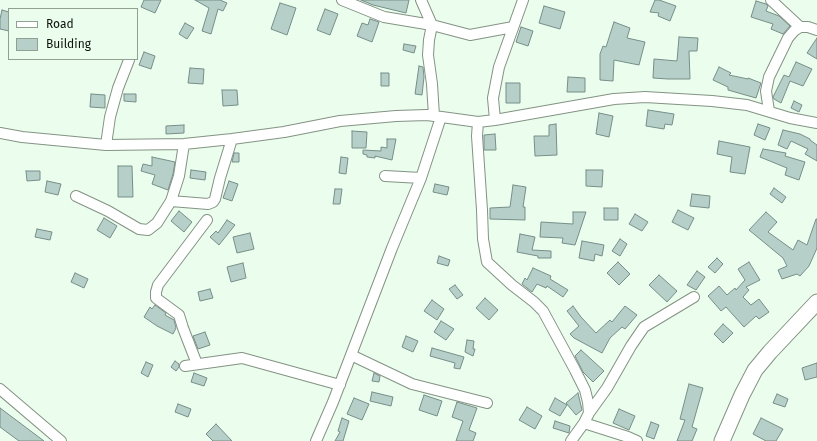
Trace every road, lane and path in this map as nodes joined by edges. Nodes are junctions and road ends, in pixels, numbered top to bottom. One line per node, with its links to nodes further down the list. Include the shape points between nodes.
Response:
1 (342, 0): 5 (street, via 384,17)
2 (421, 0): 5 (street)
3 (523, 0): 6 (street)
4 (771, 0): 7 (street)
5 (432, 25): 6 (street, via 470,35); 11 (street, via 428,55)
6 (513, 27): 12 (street, via 499,67 493,98)
7 (800, 28): 8 (street); 10 (street, via 788,38 769,77 766,91)
8 (817, 30)
9 (129, 60): 18 (street, via 114,102)
10 (769, 111): 12 (street, via 747,105 712,101 614,98); 14 (street)
11 (437, 117): 13 (street); 16 (street, via 396,116 340,121); 20 (street)
12 (495, 120): 13 (street)
13 (478, 122): 32 (street, via 483,239 487,262 543,311 576,370 588,402)
14 (817, 123)
15 (0, 133): 18 (street)
16 (232, 139): 17 (street); 22 (street, via 213,202 208,204)
17 (184, 144): 18 (street); 22 (street)
18 (106, 145)
19 (385, 176): 20 (street)
20 (420, 178): 26 (street)
21 (76, 196): 22 (street, via 139,229 148,230 157,223)
22 (172, 201)
23 (207, 220): 27 (street, via 158,285 156,292 156,298 179,315)
24 (694, 297): 32 (street, via 644,327)
25 (817, 302): 38 (street, via 755,370)
26 (351, 355): 29 (street); 31 (street, via 412,384)
27 (197, 364): 28 (street); 29 (street, via 242,358)
28 (185, 366)
29 (340, 385): 35 (street)
30 (0, 389): 34 (street)
31 (487, 403)
32 (589, 413): 33 (street)
33 (584, 423): 36 (street); 37 (street)
34 (61, 441)
35 (316, 441)
36 (571, 441)
37 (637, 441)
38 (723, 441)

